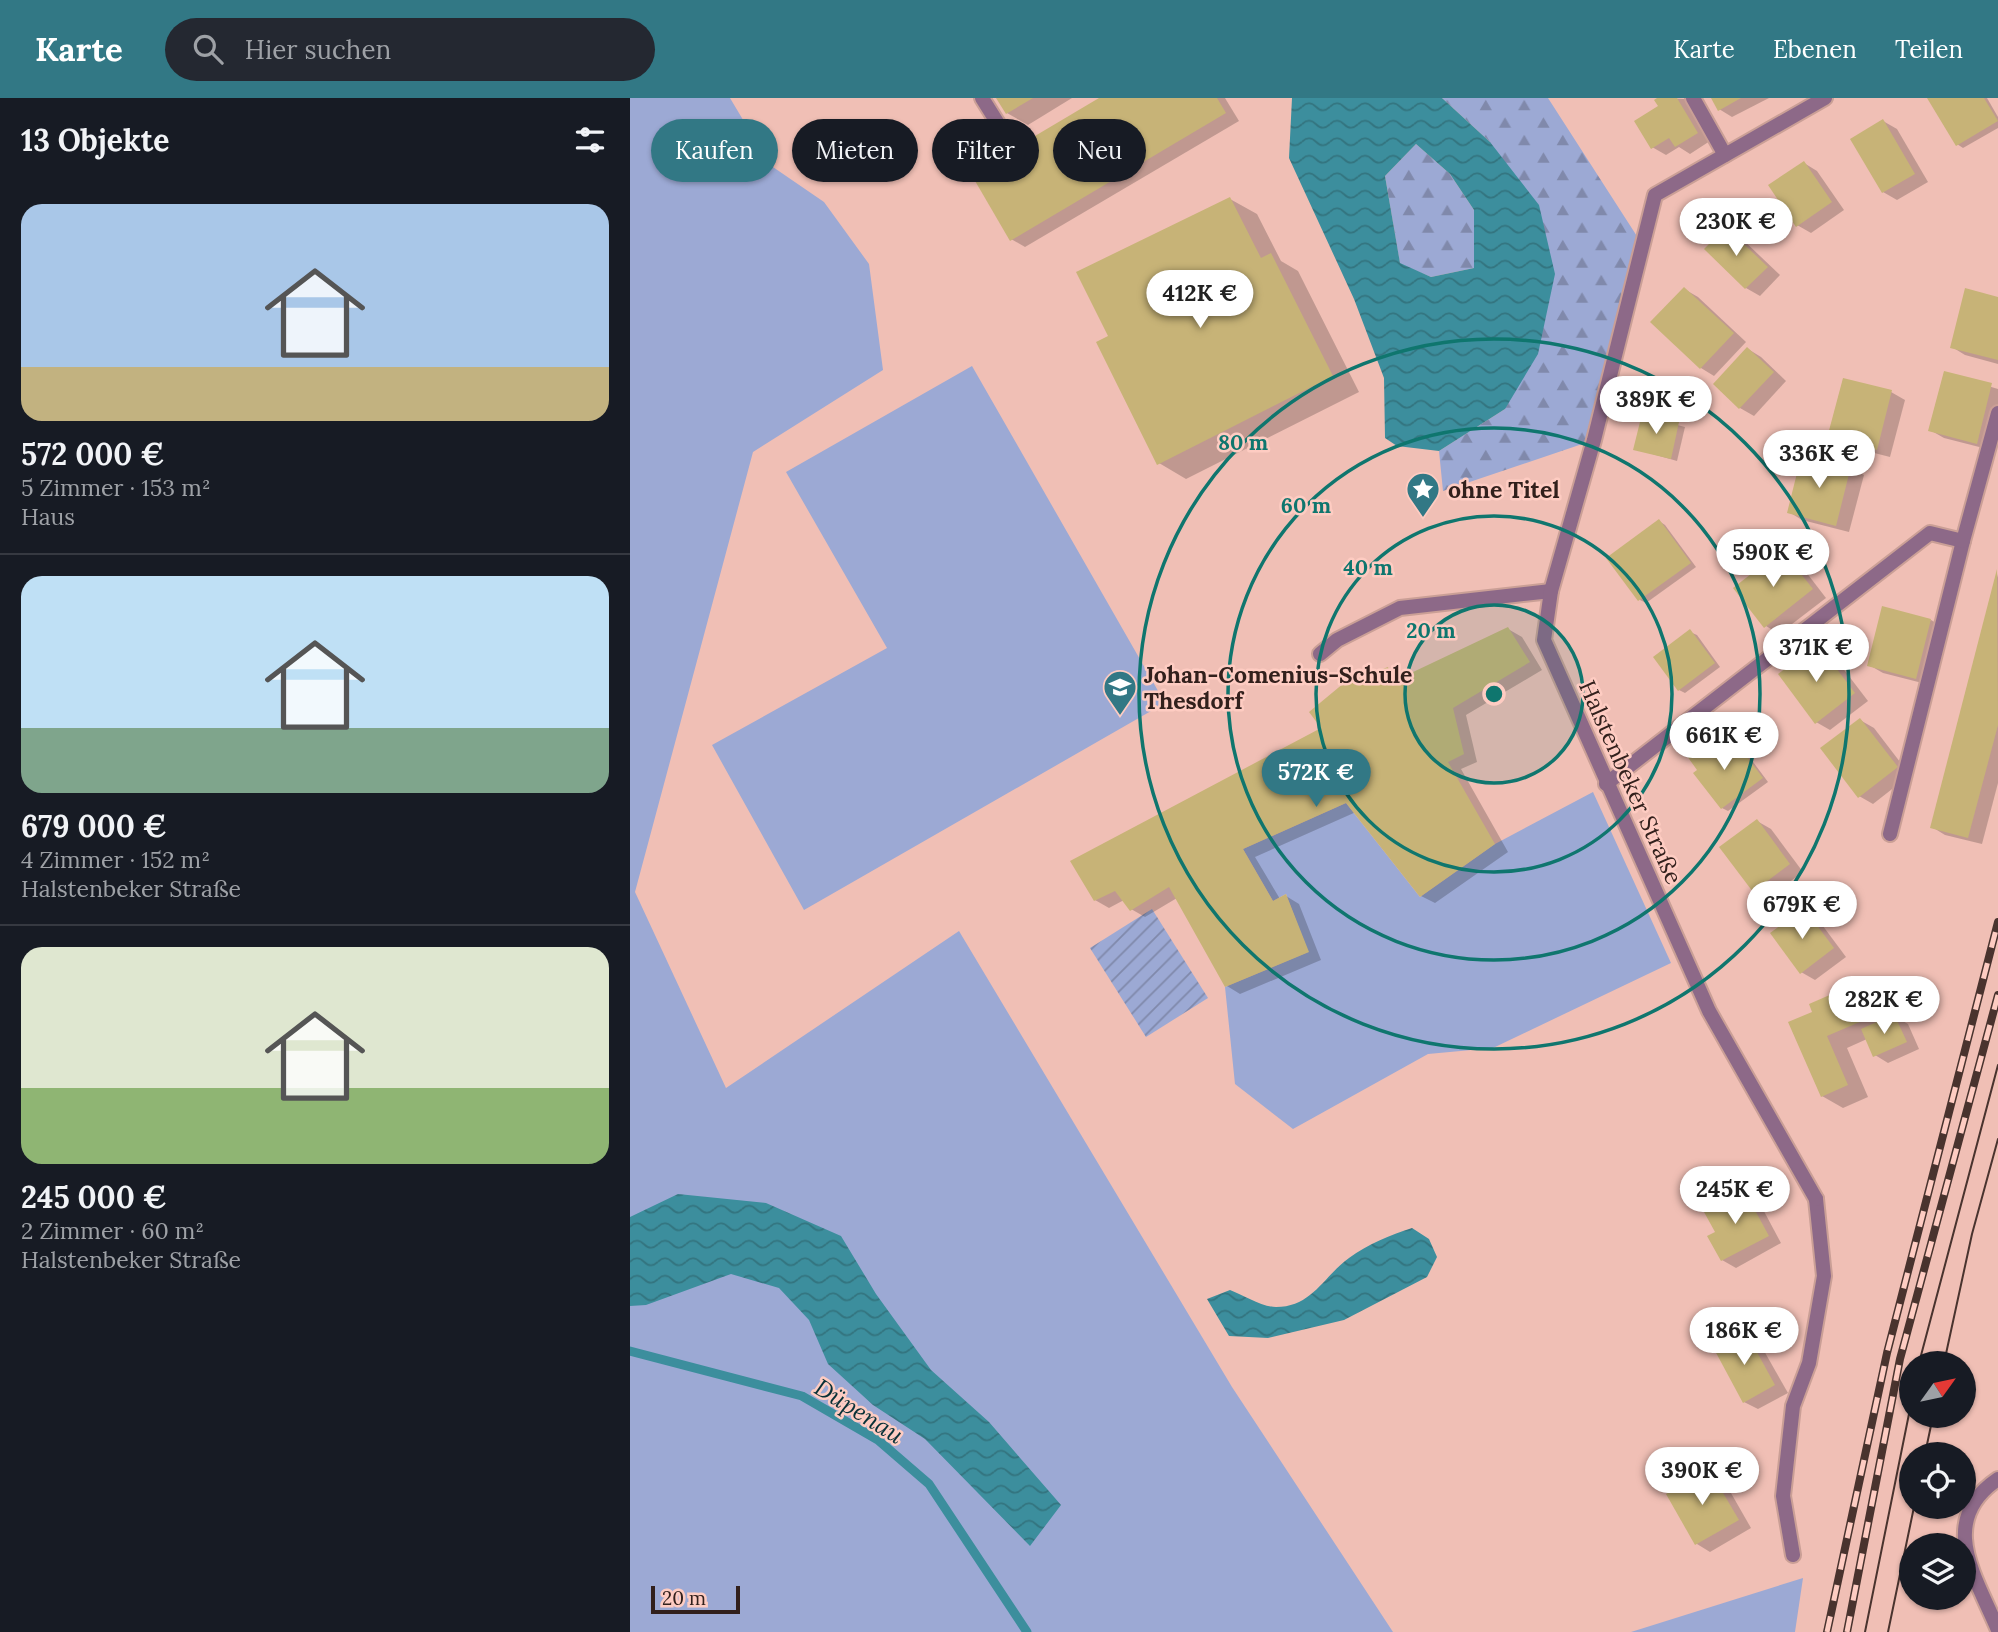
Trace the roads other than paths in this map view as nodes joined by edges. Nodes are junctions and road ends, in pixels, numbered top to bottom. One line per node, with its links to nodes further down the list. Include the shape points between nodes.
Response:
1 (982, 98): 4 (street)
2 (1693, 98): 5 (street)
3 (1825, 98): 5 (street, Halstenbeker Straße)
4 (995, 119)
5 (1725, 155): 8 (street, Halstenbeker Straße, via 1655,195)
6 (1998, 412): 7 (street)
7 (1963, 541): 10 (street, via 1930,533); 11 (street)
8 (1551, 591): 9 (street, via 1400,608 1337,640); 10 (street, Halstenbeker Straße, via 1544,640)
9 (1320, 654)
10 (1606, 784): 13 (street, Halstenbeker Straße, via 1709,1011 1816,1199 1825,1276 1809,1363 1793,1406 1783,1496)
11 (1890, 834)
12 (1998, 1479): 14 (street, via 1983,1489 1965,1516 1964,1547)
13 (1793, 1555)
14 (1998, 1630)

